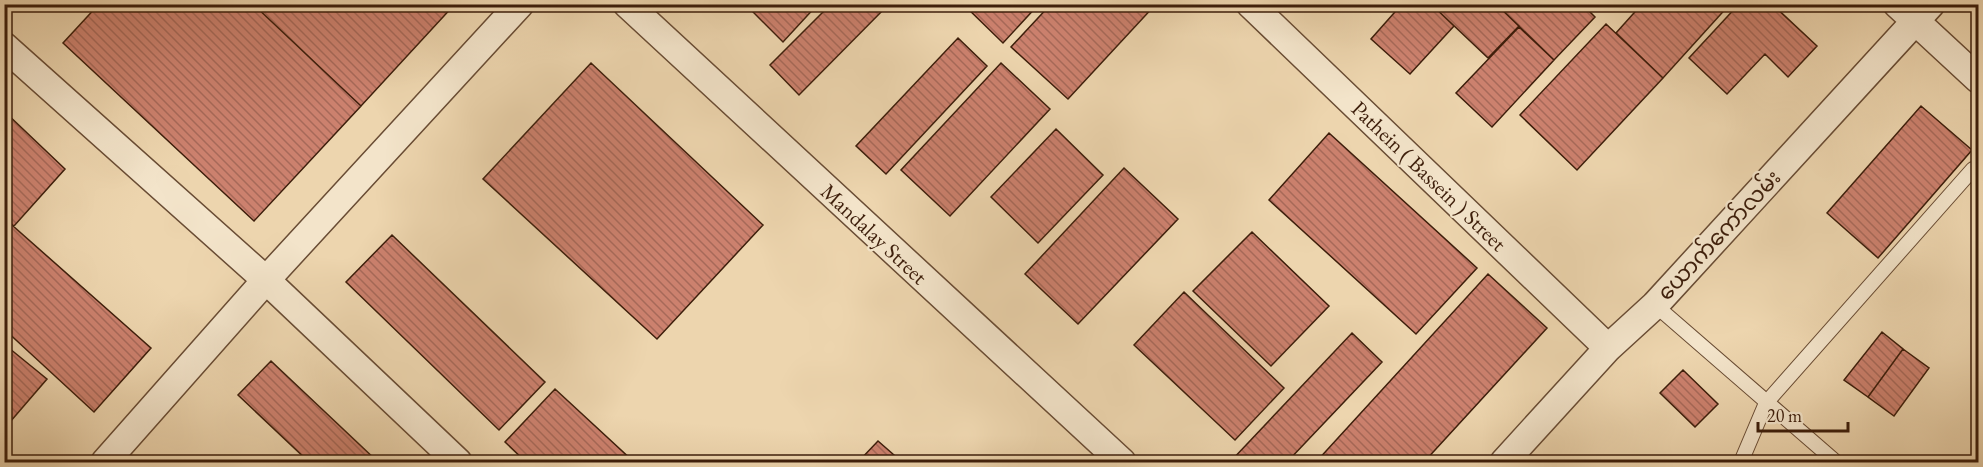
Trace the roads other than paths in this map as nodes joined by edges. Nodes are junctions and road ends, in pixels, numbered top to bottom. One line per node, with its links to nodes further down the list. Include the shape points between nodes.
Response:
1 (520, 4): 8 (street)
2 (627, 4): 14 (street, Mandalay Street)
3 (1250, 4): 10 (street, Pathein ( Bassein ) Street)
4 (1914, 10): 6 (street); 9 (street, ယောက်ကော်လမ်း)
5 (4, 46): 8 (street)
6 (1978, 79)
7 (1973, 169): 11 (lane)
8 (266, 280): 12 (street); 13 (street)
9 (1655, 305): 10 (street, ယောက်ကော်လမ်း); 11 (lane)
10 (1608, 348): 15 (street, ယောက်ကော်လမ်း)
11 (1766, 403): 16 (lane); 17 (lane)
12 (105, 462)
13 (458, 462)
14 (1122, 462)
15 (1504, 462)
16 (1740, 462)
17 (1836, 462)

